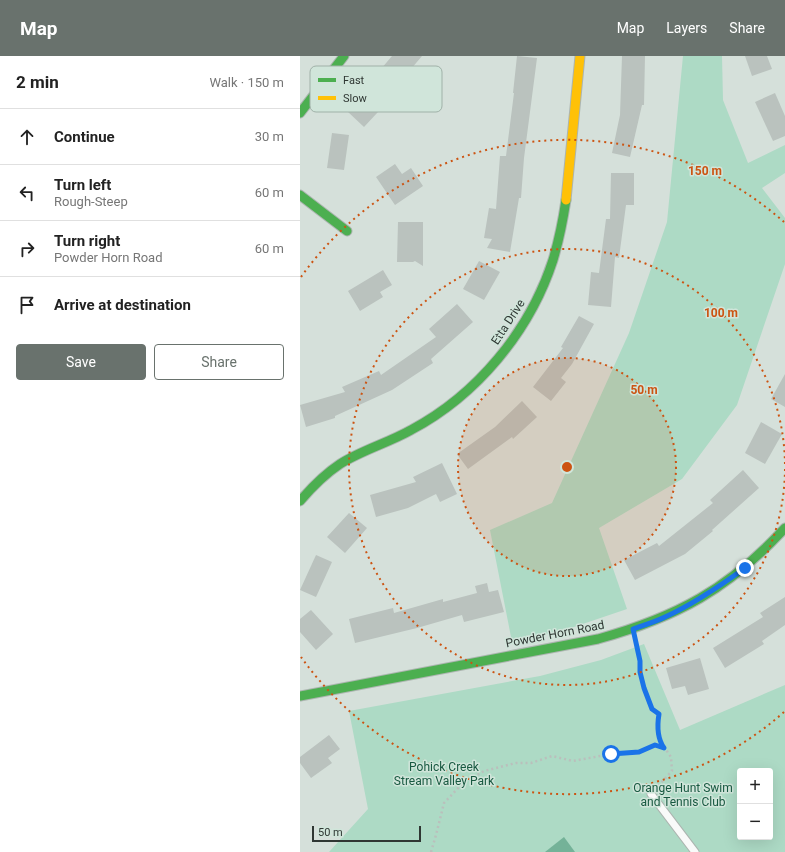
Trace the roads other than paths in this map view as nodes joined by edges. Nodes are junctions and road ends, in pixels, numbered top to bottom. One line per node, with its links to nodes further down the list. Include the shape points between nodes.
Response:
1 (344, 56): 3 (street)
2 (580, 56): 8 (street, Etta Drive, via 566,202 549,274 530,313 498,358 462,396 408,432 340,465 323,477)
3 (336, 66)
4 (310, 100): 5 (street)
5 (300, 113)
6 (300, 195): 7 (street)
7 (347, 231)
8 (300, 501)
9 (785, 528): 10 (street, Powder Horn Road, via 745,568 718,588 665,617 633,629 598,639)
10 (300, 696)
11 (651, 794): 12 (lane)
12 (695, 852)

